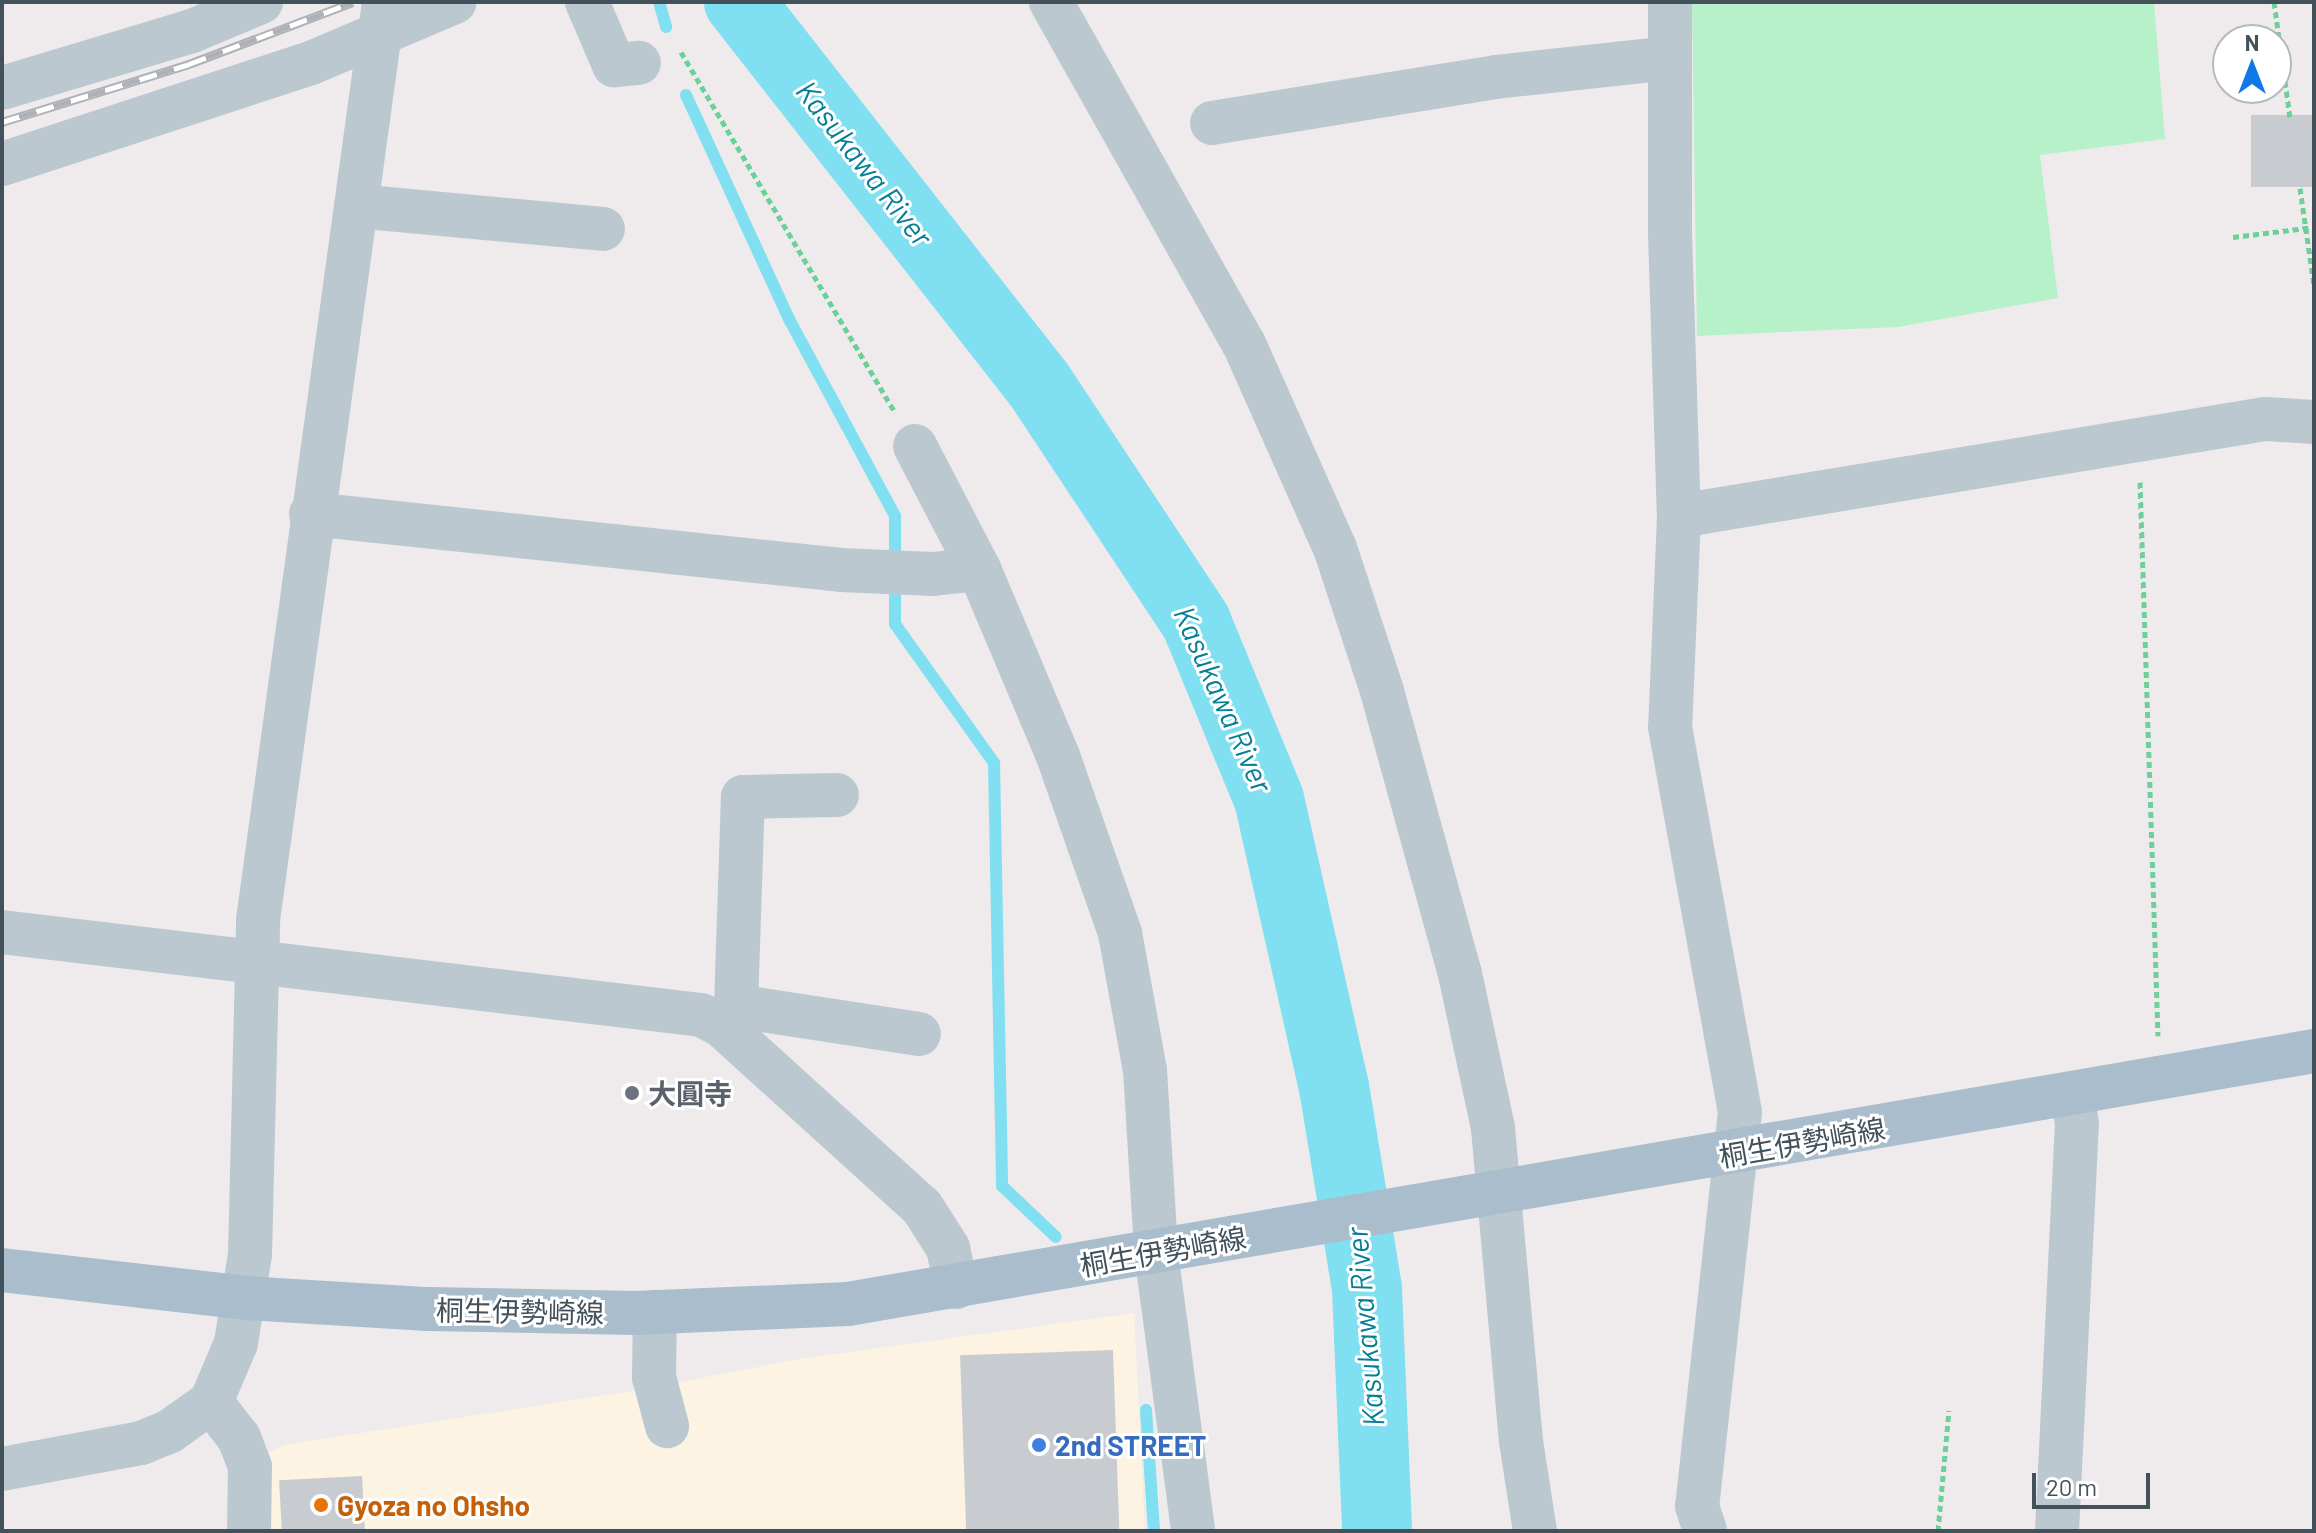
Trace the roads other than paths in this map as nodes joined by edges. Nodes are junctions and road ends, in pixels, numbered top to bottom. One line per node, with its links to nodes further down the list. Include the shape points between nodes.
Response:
1 (261, 2): 9 (street, via 192,31)
2 (455, 2): 6 (street)
3 (587, 2): 8 (street, via 614,65)
4 (1051, 2): 27 (street, via 1244,344 1335,548 1382,691 1460,974)
5 (1670, 2): 7 (street)
6 (382, 18): 11 (street); 12 (street)
7 (1669, 58): 10 (street, via 1495,77); 17 (street)
8 (639, 63)
9 (2, 88)
10 (1212, 123)
11 (2, 164)
12 (356, 206): 13 (street); 16 (street)
13 (603, 229)
14 (2314, 422): 17 (street, via 2265,419)
15 (915, 446): 18 (street)
16 (311, 514): 18 (street, via 841,570 933,574); 21 (street)
17 (1679, 516): 26 (street, via 1670,727 1740,1112)
18 (979, 569): 28 (street, via 1058,756 1120,933 1145,1070)
19 (837, 795): 22 (street, via 743,797)
20 (2, 932): 21 (street)
21 (255, 961): 22 (street); 31 (street)
22 (729, 1016): 23 (street); 30 (street, via 922,1207 948,1248)
23 (919, 1034)
24 (2314, 1051): 25 (main road, 桐生伊勢崎線)
25 (2072, 1094): 26 (main road, 桐生伊勢崎線); 40 (street, via 2077,1124)
26 (1739, 1153): 27 (main road, 桐生伊勢崎線); 39 (street, via 1697,1506)
27 (1495, 1195): 28 (main road, 桐生伊勢崎線); 38 (street)
28 (1165, 1250): 30 (main road, 桐生伊勢崎線); 37 (street)
29 (2, 1270): 31 (main road, 桐生伊勢崎線)
30 (956, 1287): 32 (main road, 桐生伊勢崎線, via 848,1304)
31 (246, 1298): 32 (main road, 桐生伊勢崎線, via 428,1309); 33 (street, via 227,1374)
32 (655, 1312): 34 (street, via 654,1377)
33 (211, 1402): 35 (street, via 193,1418 141,1443); 36 (street, via 239,1438 250,1467)
34 (667, 1426)
35 (2, 1469)
36 (249, 1531)
37 (1193, 1531)
38 (1535, 1531)
39 (1705, 1531)
40 (2057, 1531)

